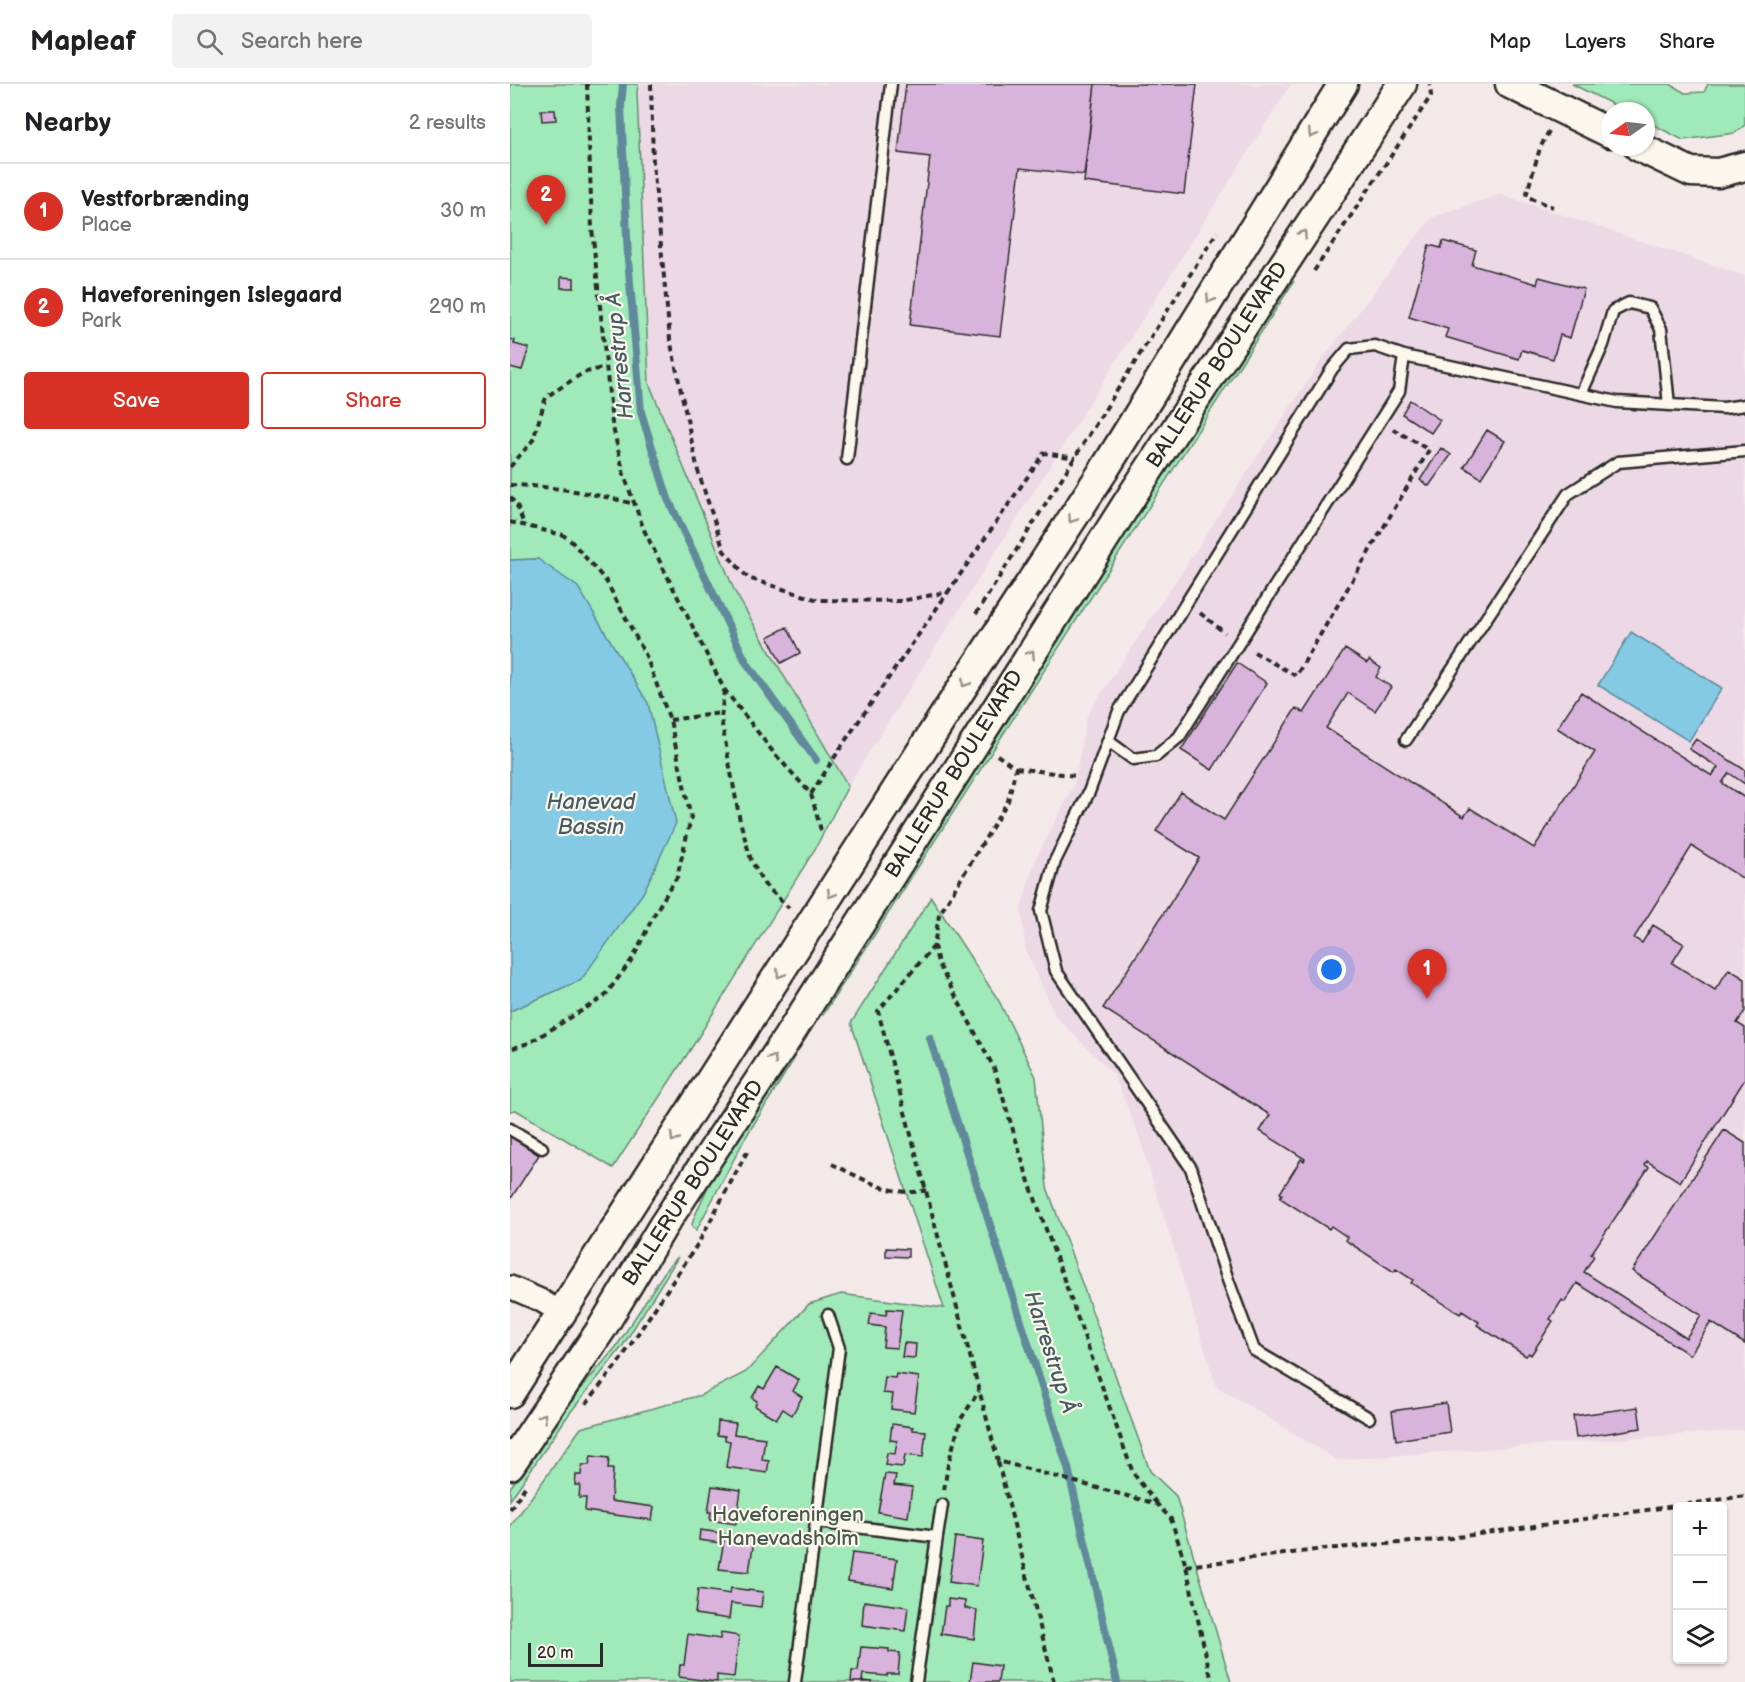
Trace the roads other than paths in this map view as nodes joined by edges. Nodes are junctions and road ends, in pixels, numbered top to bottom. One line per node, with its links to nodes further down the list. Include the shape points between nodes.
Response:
1 (891, 84): 13 (lane)
2 (1343, 84): 19 (street, BALLERUP BOULEVARD, one-way to 19, via 1104,470)
3 (1402, 84): 23 (street, BALLERUP BOULEVARD, one-way to 3, via 663,1226 1133,494)
4 (1510, 84): 5 (street)
5 (1601, 129)
6 (1655, 155): 7 (street, via 1691,172 1718,173)
7 (1744, 168)
8 (1404, 356): 9 (lane); 15 (lane, via 1375,346 1349,349 1332,369 1119,711); 15 (lane, via 1399,391 1179,737 1156,756 1133,759)
9 (1581, 394): 10 (lane, via 1617,402); 10 (lane, via 1603,345 1612,312 1629,303 1650,308 1661,329)
10 (1669, 405): 11 (lane)
11 (1745, 405)
12 (1745, 450): 14 (lane, via 1618,462 1568,494)
13 (846, 459)
14 (1406, 740)
15 (1108, 741): 22 (lane, via 1055,861 1041,911 1056,971 1191,1168 1254,1350)
16 (510, 1129): 17 (lane)
17 (542, 1148)
18 (510, 1287): 19 (street)
19 (562, 1313): 21 (street, BALLERUP BOULEVARD)
20 (828, 1315): 25 (lane, via 839,1348)
21 (510, 1393)
22 (1369, 1418)
23 (520, 1472)
24 (942, 1505): 26 (lane)
25 (816, 1522): 26 (lane); 27 (lane)
26 (937, 1538): 28 (lane)
27 (795, 1682)
28 (916, 1682)

